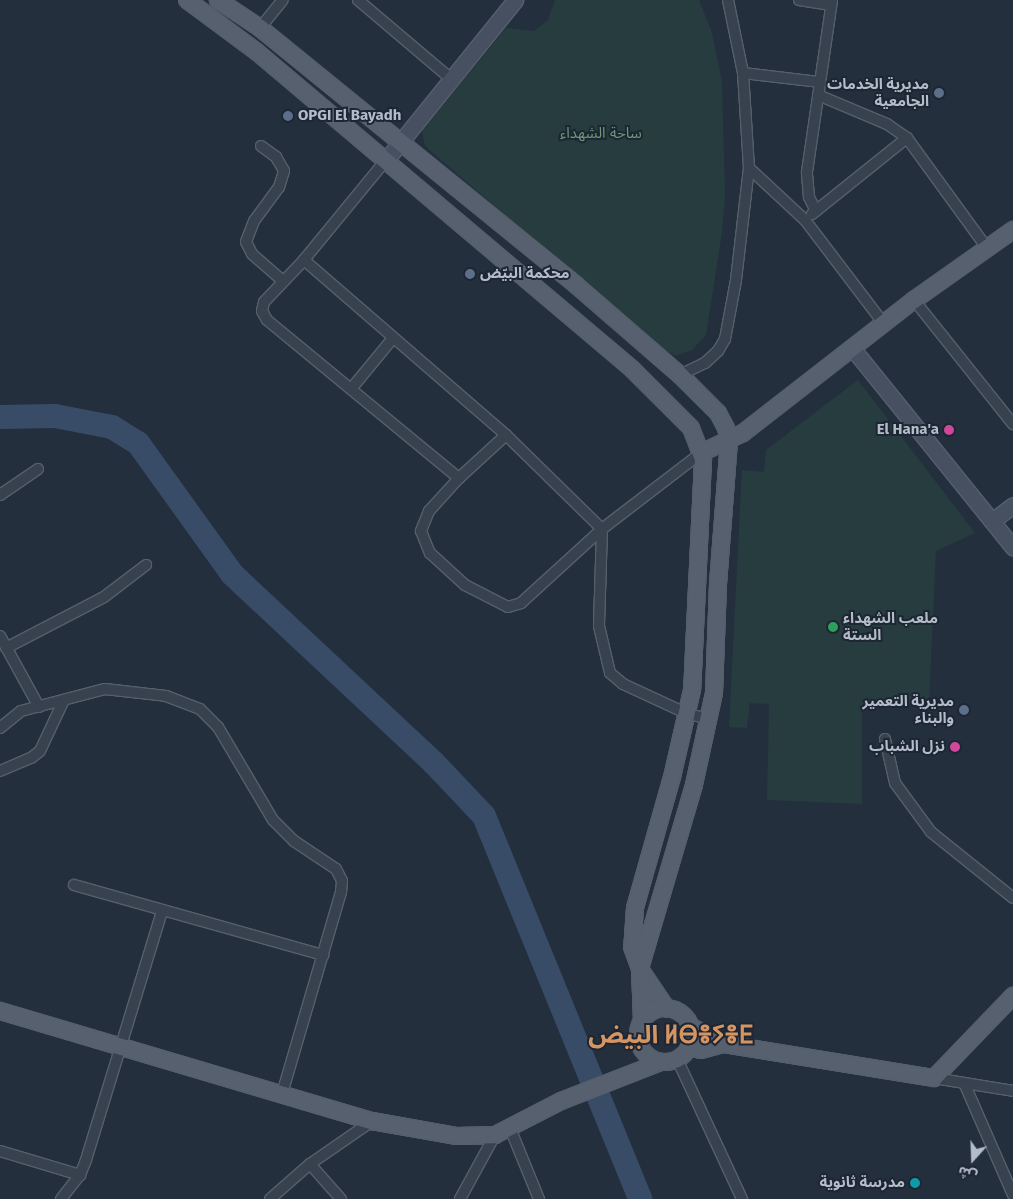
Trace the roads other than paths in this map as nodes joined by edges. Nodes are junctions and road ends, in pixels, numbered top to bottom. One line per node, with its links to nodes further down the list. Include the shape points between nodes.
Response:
1 (187, 0): 17 (main road, via 257,52)
2 (218, 0): 9 (main road)
3 (283, 0): 9 (street)
4 (358, 0): 11 (street)
5 (516, 0): 11 (main road)
6 (728, 0): 10 (street)
7 (799, 0): 8 (street)
8 (831, 3): 12 (street)
9 (260, 28): 15 (main road)
10 (743, 73): 12 (street); 18 (street)
11 (451, 79): 15 (main road)
12 (820, 82): 13 (street)
13 (818, 95): 14 (street, via 887,124); 20 (street, via 807,172 808,197)
14 (907, 138): 20 (street); 24 (street)
15 (399, 142): 17 (main road); 19 (main road)
16 (261, 146): 26 (street, via 276,157 284,171 279,187 254,221 246,242 252,254)
17 (386, 160): 21 (main road); 25 (street)
18 (749, 168): 22 (street); 31 (street, via 736,280 725,339 705,363)
19 (470, 197): 21 (main road); 31 (main road)
20 (816, 211): 22 (street)
21 (450, 215): 36 (main road, via 632,369 691,428)
22 (805, 220): 28 (street)
23 (1013, 230): 24 (main road)
24 (987, 248): 27 (main road)
25 (304, 260): 26 (street); 29 (street)
26 (284, 281): 32 (street, via 264,302 263,314)
27 (914, 300): 28 (main road); 33 (street)
28 (884, 324): 30 (main road)
29 (394, 338): 32 (street); 34 (street)
30 (853, 349): 35 (main road); 41 (main road)
31 (680, 375): 35 (main road, via 718,413)
32 (351, 389): 38 (street)
33 (1013, 424)
34 (506, 435): 38 (street); 42 (street)
35 (729, 441): 36 (main road); 50 (main road)
36 (701, 453): 42 (street); 49 (main road, via 692,690)
37 (38, 470): 39 (street)
38 (459, 478): 42 (street, via 422,523 423,540 430,553 466,585 503,606 521,604)
39 (0, 495)
40 (1013, 505): 41 (main road)
41 (992, 521): 43 (main road)
42 (602, 528): 49 (street, via 600,626 610,673 623,684)
43 (1013, 547)
44 (146, 565): 46 (street, via 104,597)
45 (0, 636): 46 (street)
46 (6, 648): 48 (street)
47 (63, 702): 48 (street); 53 (street, via 40,751); 57 (street, via 85,692 105,689 143,692 166,696 210,716 273,820 294,841 340,874 341,892)
48 (39, 707): 51 (street, via 21,711)
49 (688, 714): 50 (street); 58 (main road, via 635,908 632,947)
50 (710, 719): 58 (main road)
51 (0, 728)
52 (885, 739): 55 (street, via 895,783 931,832)
53 (0, 771)
54 (74, 884): 56 (street)
55 (1013, 898)
56 (162, 911): 57 (street); 65 (street)
57 (323, 955): 73 (street)
58 (640, 969): 60 (main road); 62 (main road)
59 (1013, 996): 70 (main road)
60 (667, 1008): 62 (main road, via 655,1010); 63 (main road, via 679,1012)
61 (0, 1011): 65 (main road)
62 (642, 1020): 66 (main road, via 638,1034)
63 (690, 1026): 64 (main road); 67 (main road)
64 (724, 1044): 67 (main road, via 701,1050); 70 (main road)
65 (122, 1046): 73 (main road); 78 (street)
66 (640, 1046): 68 (main road, via 649,1057); 69 (main road)
67 (688, 1047): 68 (main road)
68 (669, 1061): 69 (main road); 85 (street)
69 (624, 1074): 75 (main road)
70 (934, 1078): 71 (street)
71 (965, 1085): 72 (street); 79 (street)
72 (1013, 1091)
73 (282, 1094): 74 (main road)
74 (372, 1121): 75 (main road, via 456,1136); 77 (street)
75 (502, 1131): 83 (street); 84 (street)
76 (0, 1151): 78 (street)
77 (310, 1164): 81 (street); 82 (street)
78 (80, 1175): 80 (street)
79 (1013, 1195)
80 (61, 1199)
81 (270, 1199)
82 (341, 1199)
83 (460, 1199)
84 (539, 1199)
85 (742, 1199)

